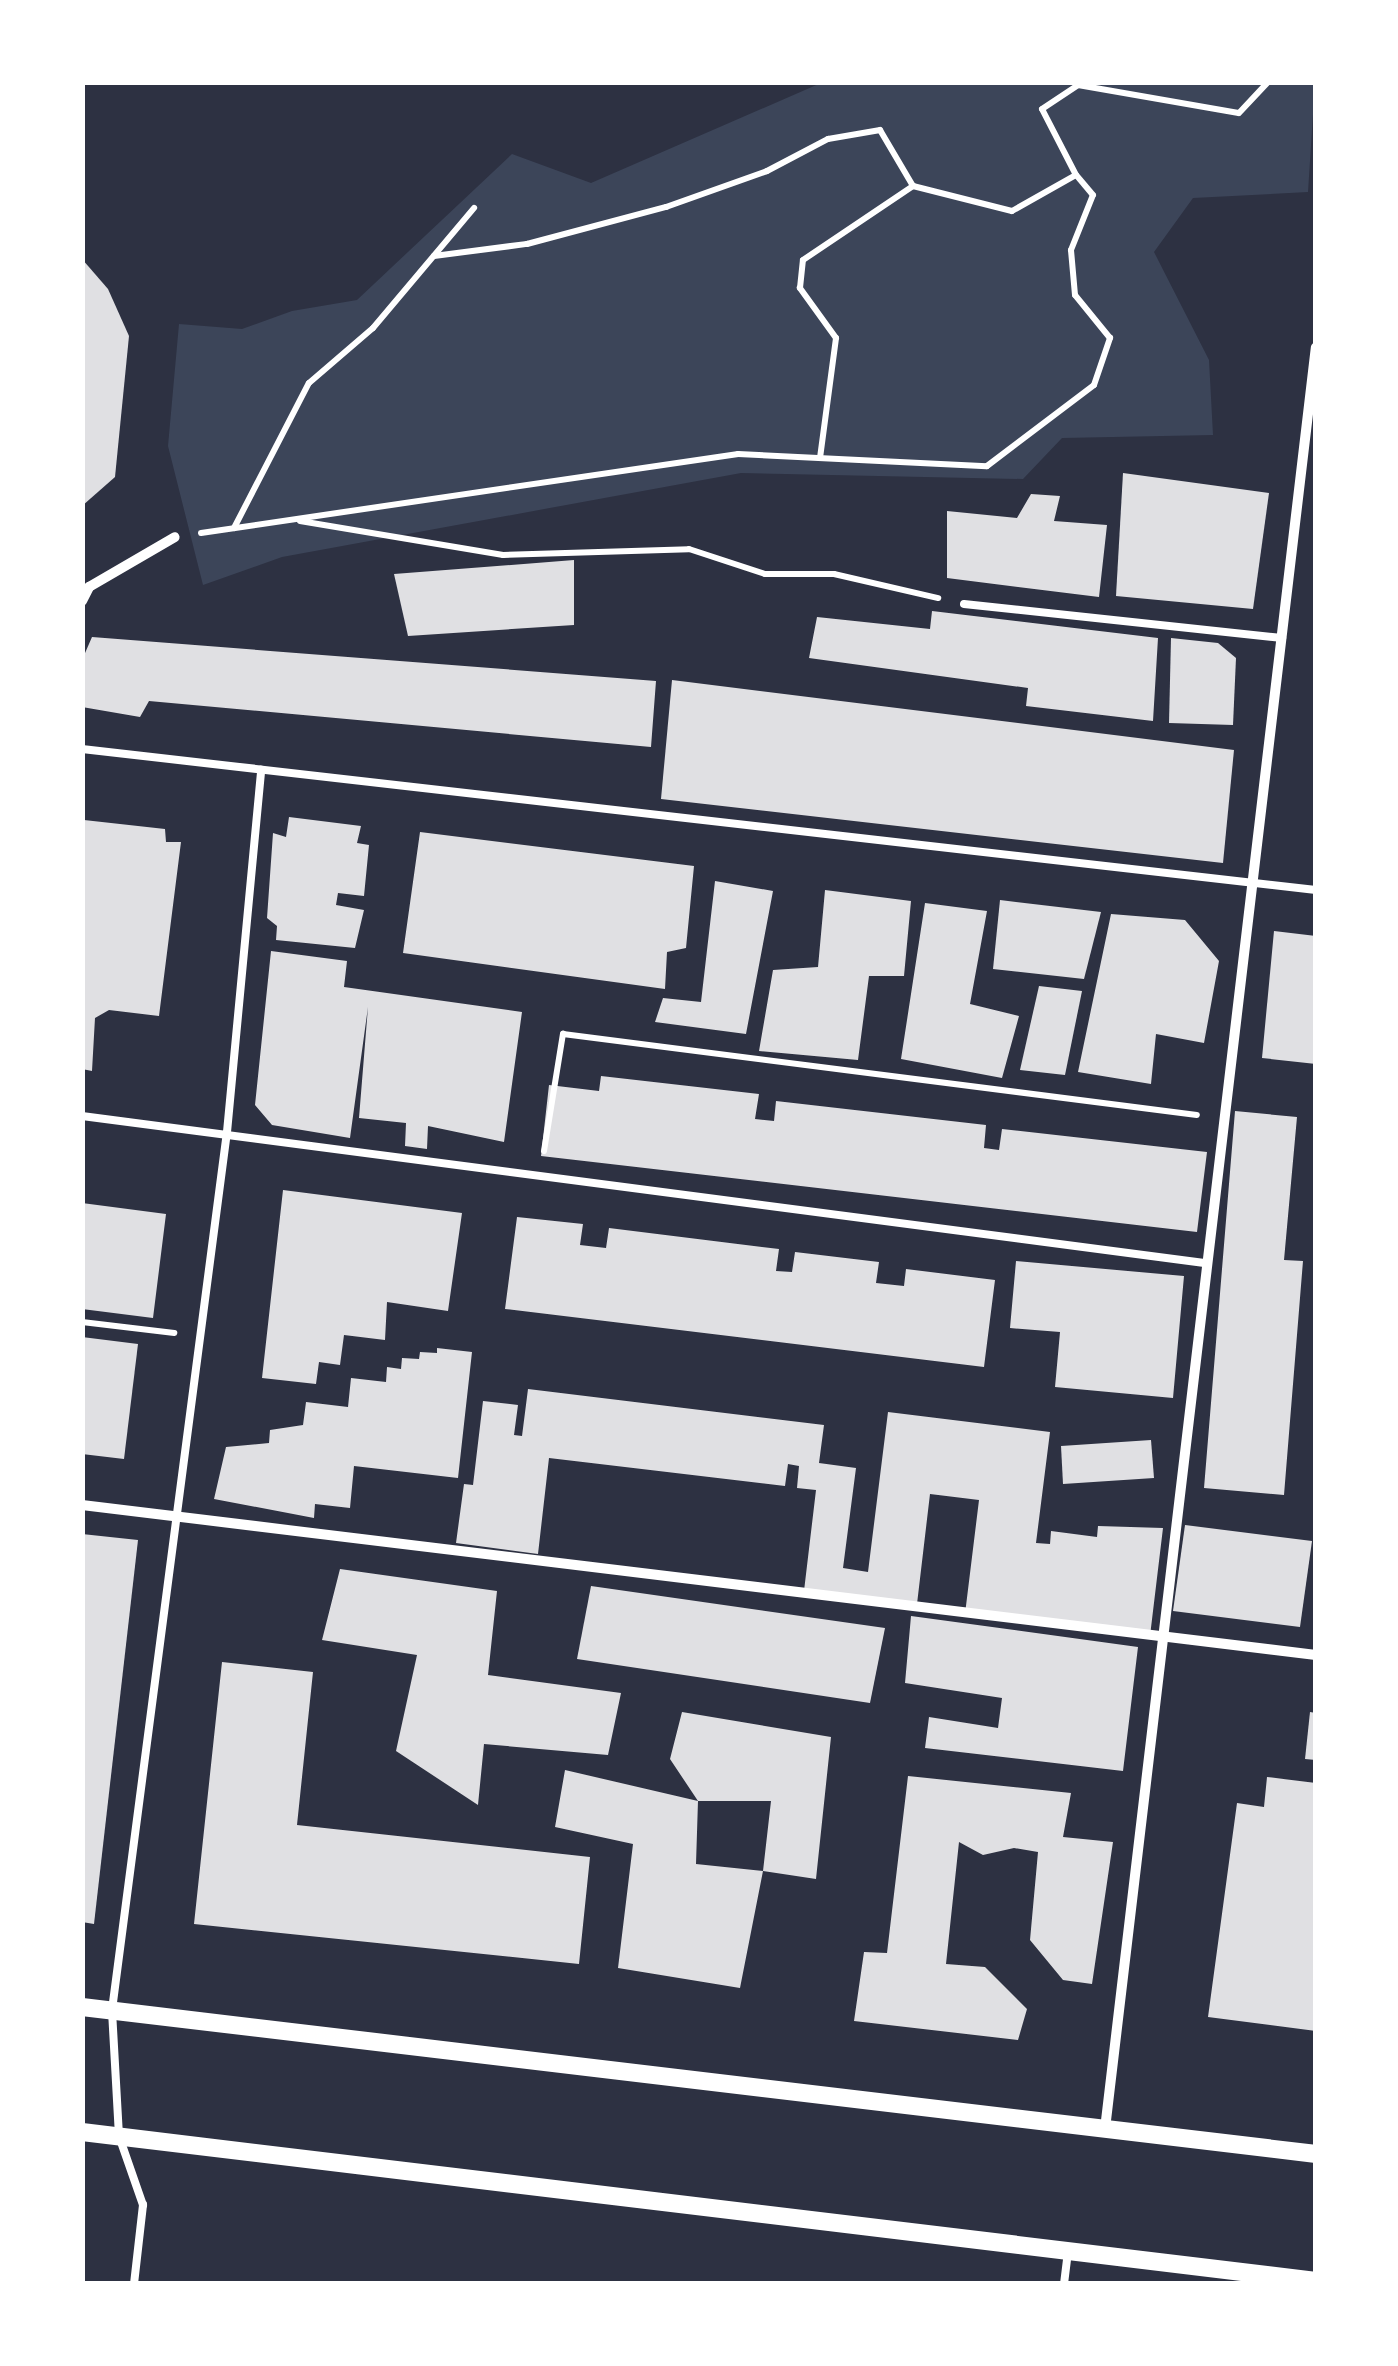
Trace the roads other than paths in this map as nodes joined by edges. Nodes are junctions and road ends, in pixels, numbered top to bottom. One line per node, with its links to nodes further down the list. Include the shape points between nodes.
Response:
1 (1316, 347): 5 (street)
2 (175, 537): 3 (street, via 88,587)
3 (82, 601)
4 (964, 604): 5 (lane)
5 (1282, 638): 8 (street)
6 (82, 749): 7 (lane)
7 (261, 770): 8 (lane); 11 (lane)
8 (1248, 882): 9 (lane); 12 (street)
9 (1316, 890)
10 (82, 1116): 11 (lane)
11 (227, 1132): 12 (lane); 14 (lane)
12 (1204, 1263): 15 (street)
13 (82, 1505): 14 (street)
14 (177, 1517): 15 (street); 18 (lane)
15 (1164, 1638): 16 (street); 19 (street)
16 (1316, 1655)
17 (82, 2006): 18 (street)
18 (112, 2010): 19 (street); 21 (lane)
19 (1104, 2130): 22 (street)
20 (82, 2132): 21 (street)
21 (119, 2136): 23 (street); 25 (lane, via 143,2205)
22 (1316, 2154)
23 (1068, 2252): 24 (street); 26 (lane)
24 (1316, 2281)
25 (134, 2284)
26 (1064, 2284)

